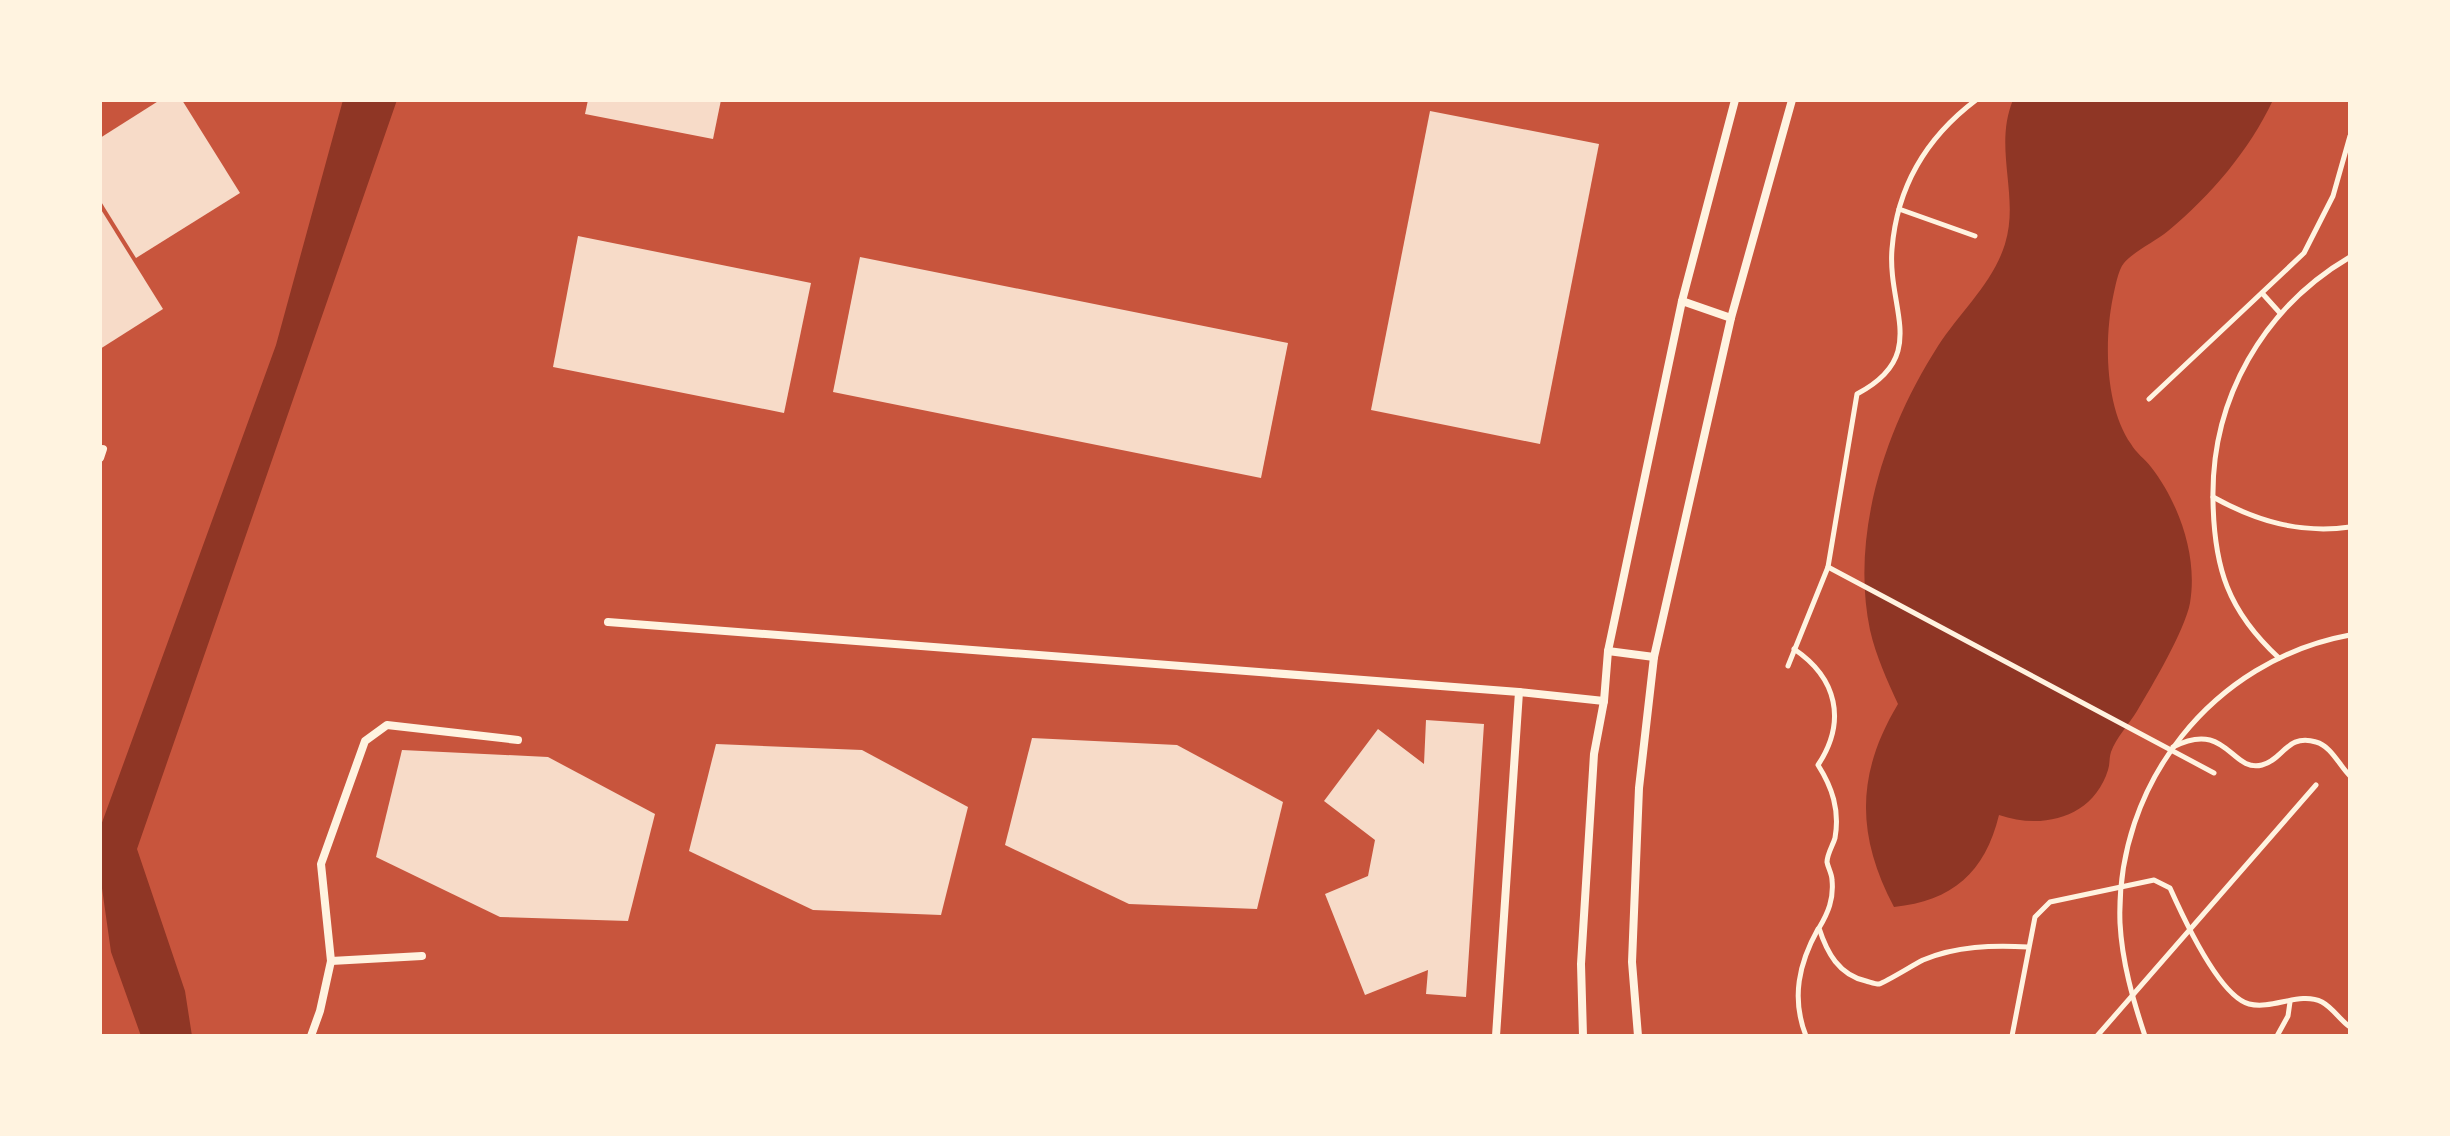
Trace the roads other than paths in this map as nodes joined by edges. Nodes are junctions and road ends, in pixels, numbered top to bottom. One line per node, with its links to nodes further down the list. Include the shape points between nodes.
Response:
1 (1735, 100): 3 (street)
2 (1792, 100): 4 (street)
3 (1682, 301): 4 (street); 6 (street)
4 (1731, 318): 7 (street)
5 (608, 622): 8 (street)
6 (1608, 651): 7 (street); 9 (street)
7 (1654, 657): 16 (street, via 1638,820 1632,962)
8 (1519, 692): 9 (street); 14 (street)
9 (1604, 701): 15 (street, via 1593,769 1581,964)
10 (518, 740): 12 (street, via 387,725 365,741 321,864)
11 (422, 956): 12 (street)
12 (331, 961): 13 (street)
13 (311, 1036)
14 (1496, 1036)
15 (1583, 1036)
16 (1638, 1036)

